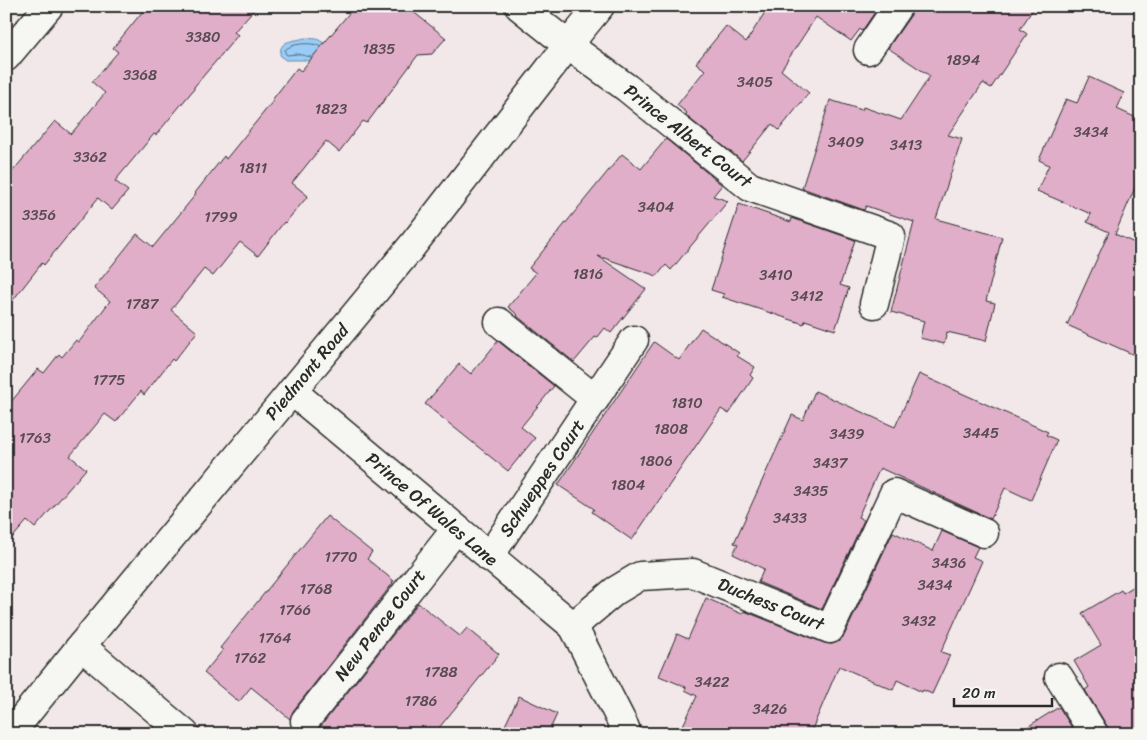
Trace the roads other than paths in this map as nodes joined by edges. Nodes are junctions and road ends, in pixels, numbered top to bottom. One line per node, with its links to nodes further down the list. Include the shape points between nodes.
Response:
1 (49, 6): 7 (main road)
2 (519, 6): 5 (main road)
3 (600, 6): 5 (main road, Piedmont Road)
4 (898, 6): 6 (main road)
5 (568, 45): 8 (main road, Prince Albert Court, via 750,187 891,236); 11 (main road, Piedmont Road, via 412,246)
6 (868, 50)
7 (6, 57)
8 (874, 304)
9 (499, 322): 12 (main road)
10 (634, 340): 12 (main road, Schweppes Court)
11 (292, 391): 13 (main road, Prince Of Wales Lane); 17 (main road, Piedmont Road)
12 (595, 399): 15 (main road, Schweppes Court)
13 (456, 529): 15 (main road, Prince Of Wales Lane); 19 (main road, New Pence Court)
14 (984, 533): 16 (main road, Duchess Court, via 894,493 830,629 693,572 640,576 615,591)
15 (489, 556): 16 (main road, Prince Of Wales Lane)
16 (573, 626): 22 (main road, via 625,728)
17 (81, 646): 20 (main road, Piedmont Road); 21 (main road)
18 (1059, 677): 23 (main road)
19 (305, 721)
20 (10, 734)
21 (185, 734)
22 (622, 734)
23 (1094, 734)

